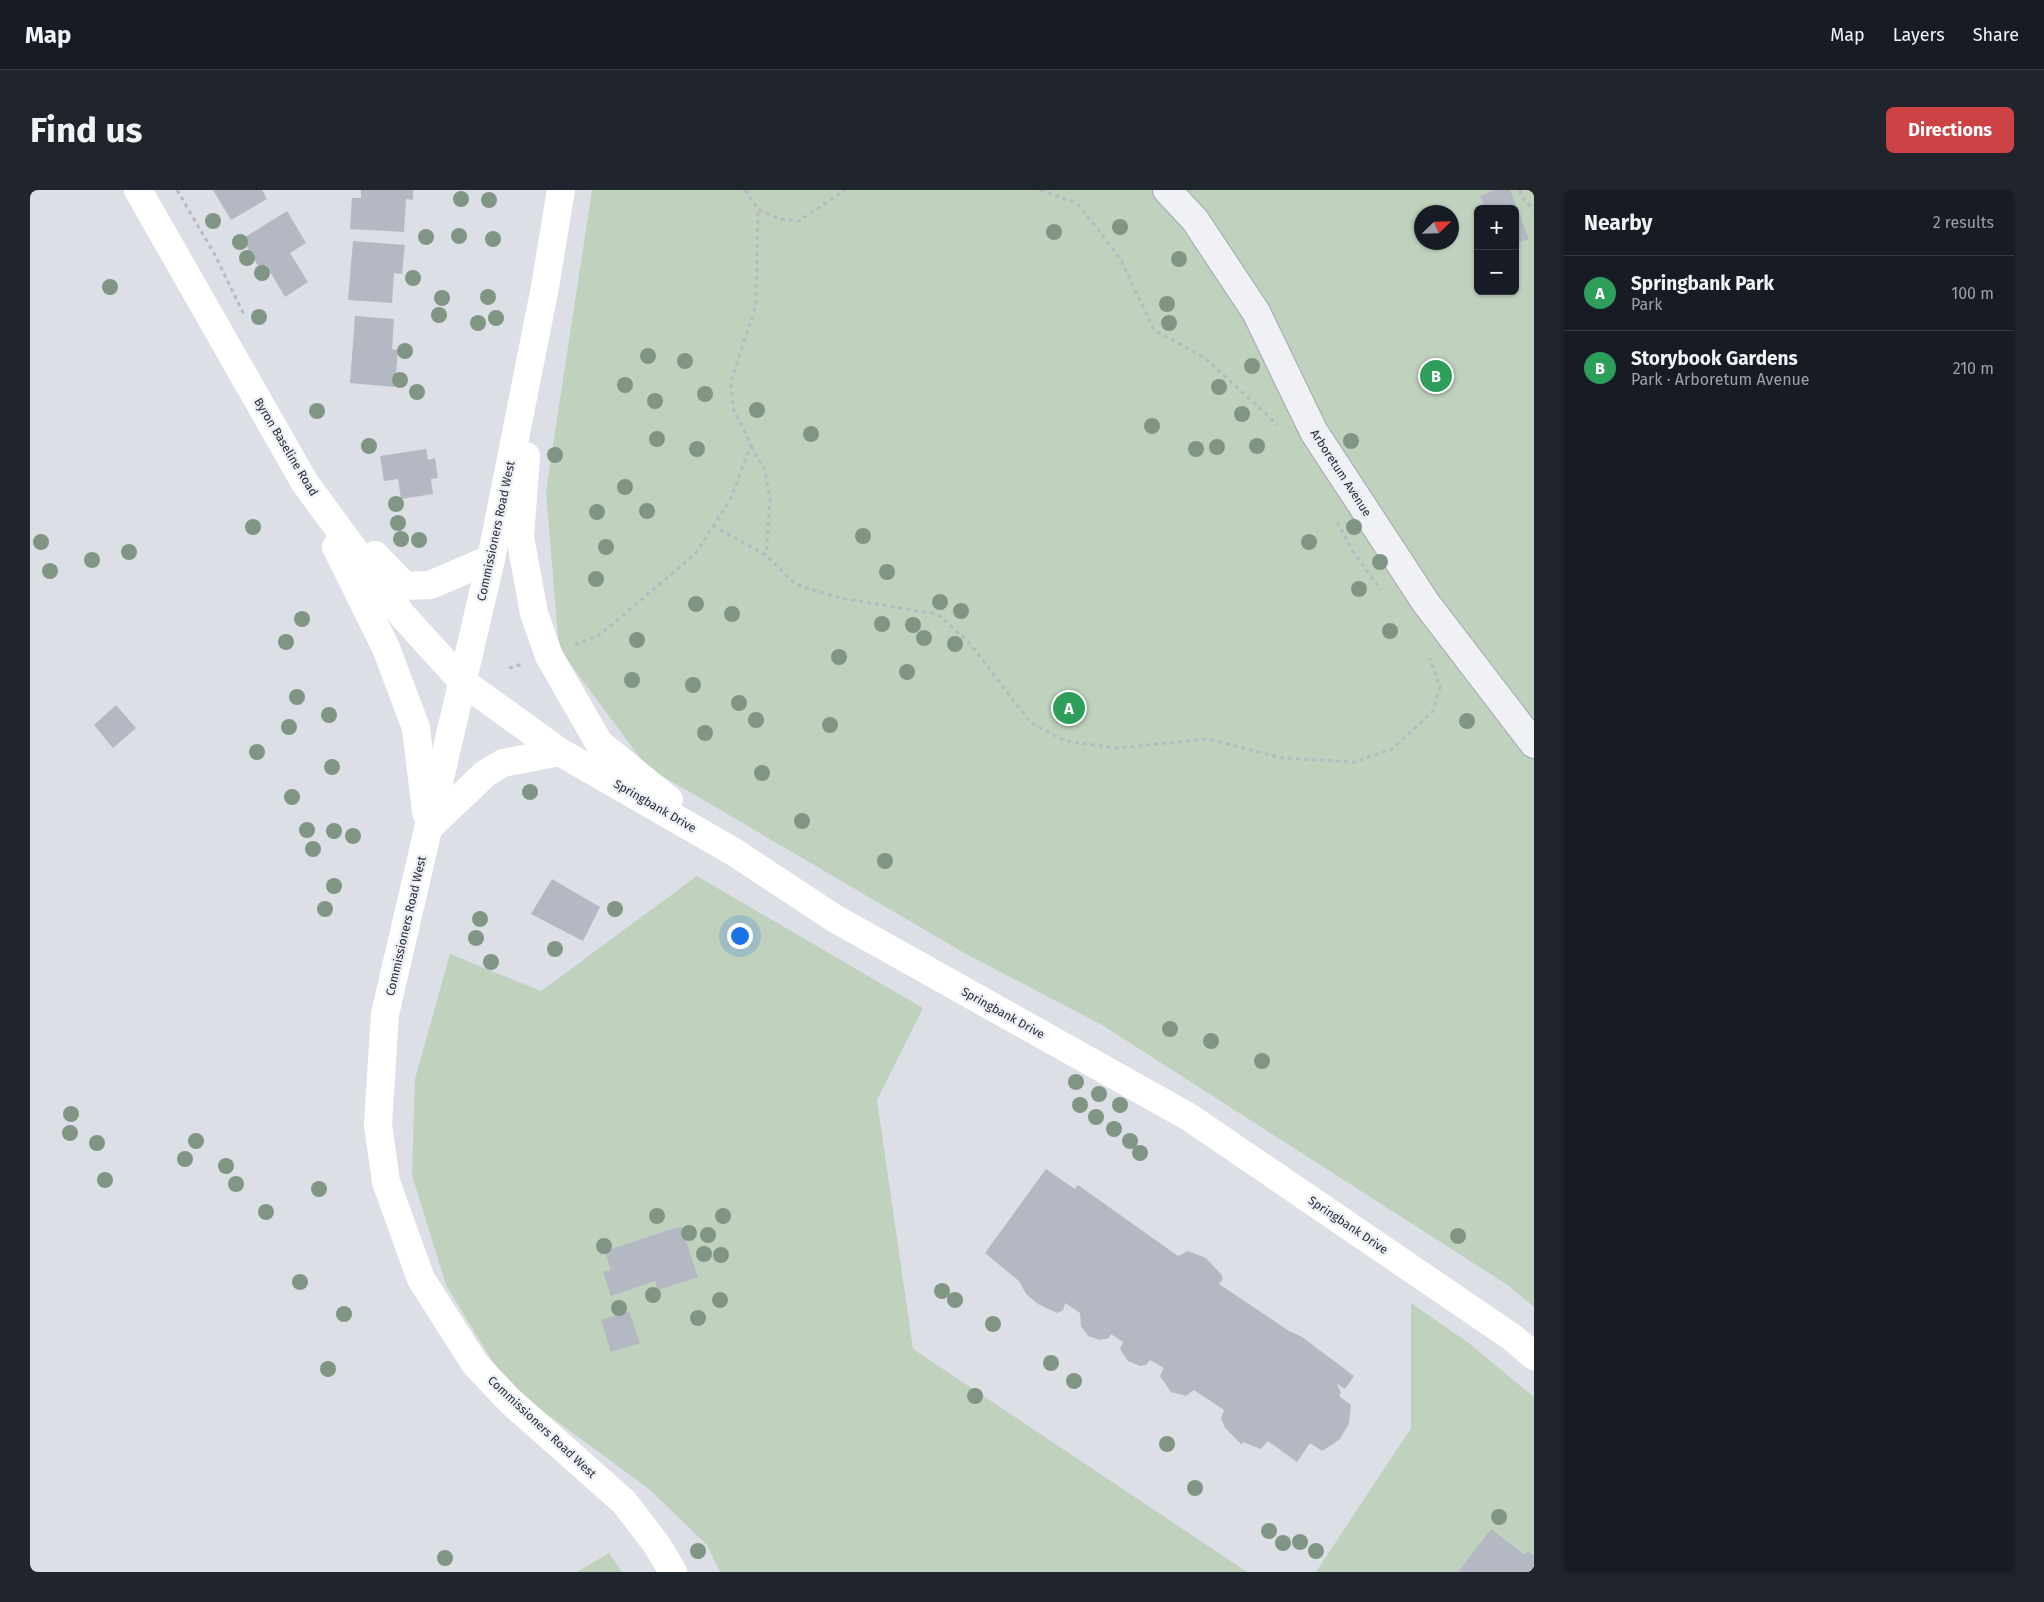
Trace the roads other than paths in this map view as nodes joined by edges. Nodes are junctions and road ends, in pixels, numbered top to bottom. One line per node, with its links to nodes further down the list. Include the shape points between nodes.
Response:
1 (138, 190): 5 (main road, Byron Baseline Road)
2 (561, 190): 4 (main road, Commissioners Road West)
3 (1168, 190): 8 (street, Arboretum Avenue, via 1195,220 1256,312 1314,432 1420,595)
4 (538, 322): 6 (main road, Commissioners Road West); 11 (main road, via 520,536 534,613 549,656 599,743)
5 (305, 483): 6 (main road, via 405,586 430,585); 7 (main road, Byron Baseline Road, via 402,615); 10 (main road, via 386,648 416,728)
6 (490, 559): 7 (main road, Commissioners Road West)
7 (464, 682): 9 (main road, Springbank Drive); 10 (main road, Commissioners Road West)
8 (1534, 744)
9 (560, 752): 10 (main road, via 503,763 486,772); 11 (main road, Springbank Drive)
10 (428, 828): 13 (main road, Commissioners Road West, via 385,1014 378,1124 386,1182 421,1279 475,1364 510,1401 624,1502 657,1544)
11 (734, 852): 12 (main road, Springbank Drive, via 834,918 1189,1117 1513,1338)
12 (1534, 1356)
13 (673, 1572)

